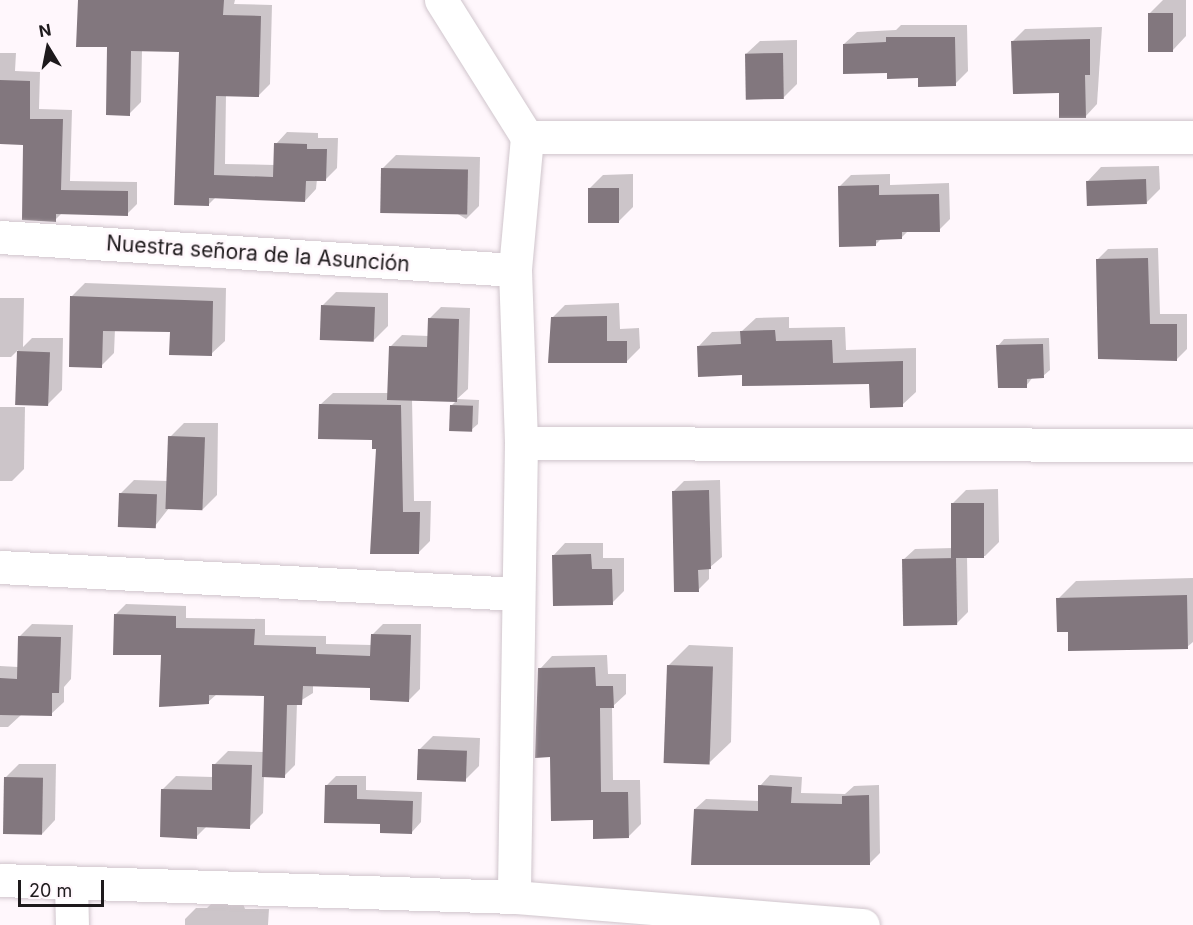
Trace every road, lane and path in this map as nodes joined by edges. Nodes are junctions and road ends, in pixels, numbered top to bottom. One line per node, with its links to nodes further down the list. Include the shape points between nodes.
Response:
1 (441, 0): 2 (street)
2 (526, 137): 3 (street); 5 (street)
3 (1193, 137)
4 (0, 237): 5 (street, Nuestra señora de la Asunción)
5 (515, 270): 6 (street)
6 (521, 443): 7 (street); 9 (street)
7 (1193, 445)
8 (0, 567): 9 (street)
9 (518, 594): 12 (street)
10 (0, 880): 11 (street)
11 (71, 885): 12 (street); 13 (street)
12 (514, 897): 14 (street)
13 (72, 925)
14 (863, 925)

